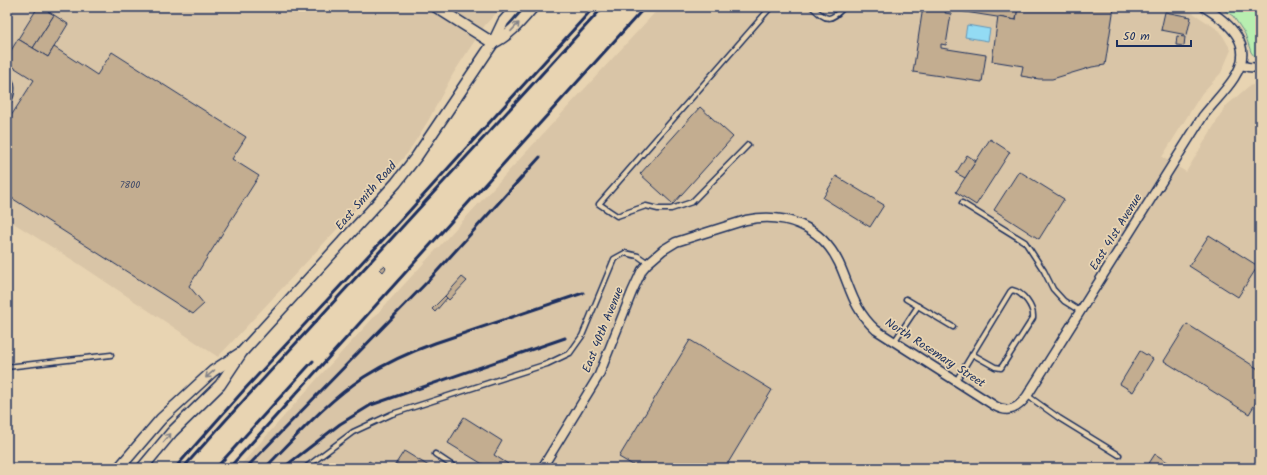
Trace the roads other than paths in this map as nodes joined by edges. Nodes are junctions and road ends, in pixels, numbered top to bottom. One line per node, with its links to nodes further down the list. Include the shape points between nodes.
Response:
1 (436, 7): 8 (street)
2 (516, 7): 8 (street, East Smith Road, via 503,22)
3 (533, 7): 8 (street, East Smith Road, one-way to 3, via 511,32)
4 (771, 7): 13 (lane, via 598,204 617,216 646,206 670,209 692,202)
5 (812, 7): 6 (lane, via 824,17 832,18)
6 (844, 7)
7 (1204, 7): 9 (street, via 1223,20 1236,34 1241,45)
8 (492, 43): 21 (street, East Smith Road, via 417,156 396,183)
9 (1241, 65): 10 (street); 18 (street, East 41st Avenue, via 1231,83 1203,116)
10 (1260, 68)
11 (7, 76): 12 (lane, via 13,88)
12 (7, 104)
13 (748, 145)
14 (962, 203): 18 (lane, via 1025,242 1053,289 1064,301)
15 (648, 263): 20 (street, North Rosemary Street, via 676,242 746,220 766,217 790,220 812,231 824,241 839,263 852,298 862,315 876,330); 32 (lane, via 638,256 625,253 614,259 582,336 570,353 547,364 392,414 353,432); 34 (street, East 40th Avenue, via 632,292 599,375)
16 (906, 299): 17 (lane)
17 (918, 306): 19 (lane); 20 (lane)
18 (1081, 311): 26 (street, East 41st Avenue)
19 (953, 327)
20 (894, 342): 25 (street, North Rosemary Street)
21 (242, 352): 30 (street, East Smith Road, one-way to 30, via 213,371 161,419); 31 (street, East Smith Road, one-way to 21, via 172,432 220,385)
22 (972, 354): 22 (lane, via 1010,292 1012,290 1020,293 1033,313 1033,318 1001,368); 25 (lane)
23 (111, 355): 24 (lane)
24 (7, 367)
25 (956, 381): 27 (street, North Rosemary Street, via 999,408)
26 (1027, 396): 27 (street, East 41st Avenue, via 1021,404); 29 (lane)
27 (1010, 410)
28 (435, 454): 33 (lane)
29 (1119, 454)
30 (119, 468)
31 (142, 468)
32 (305, 468)
33 (456, 468)
34 (542, 468)

